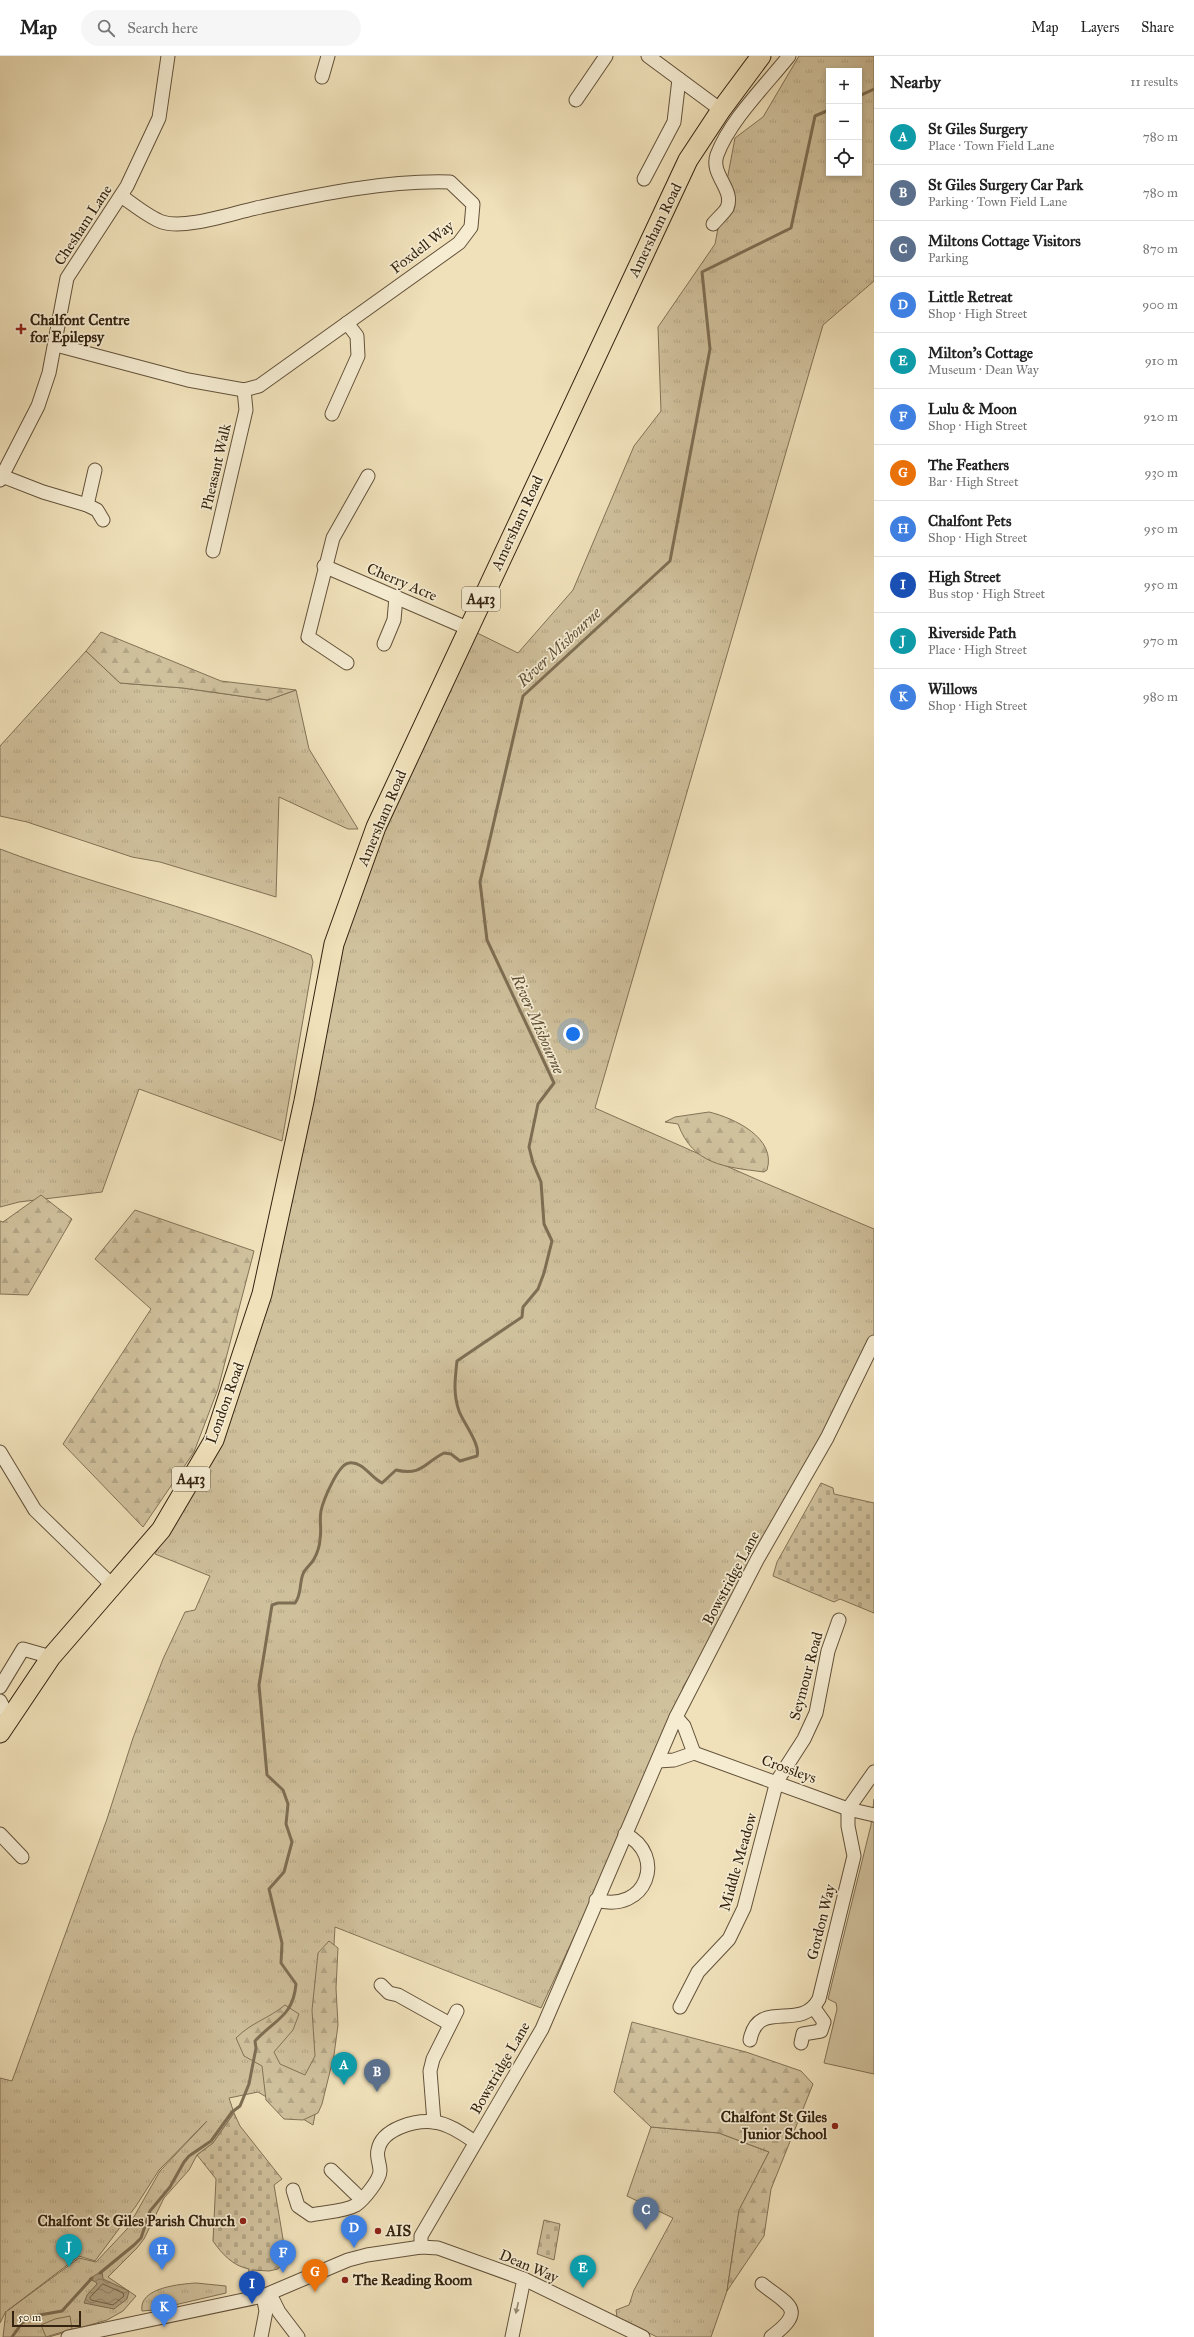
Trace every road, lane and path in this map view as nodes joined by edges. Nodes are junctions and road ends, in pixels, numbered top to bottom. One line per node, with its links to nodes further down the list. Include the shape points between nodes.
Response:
1 (168, 56): 12 (street, Chesham Lane, via 159,118)
2 (328, 56): 7 (street)
3 (606, 56): 9 (street)
4 (648, 56): 8 (street)
5 (761, 56): 10 (highway, Amersham Road / A413)
6 (789, 56): 13 (street, via 726,135 716,157 717,174 727,192 727,208)
7 (322, 77)
8 (679, 79): 10 (street); 11 (street, via 674,122)
9 (576, 100)
10 (721, 110): 26 (highway, Amersham Road / A413, via 688,160)
11 (644, 179)
12 (121, 196): 14 (street, Foxdell Way, via 162,222 193,223 261,207 352,191 428,181 450,182 473,204 471,227 459,242); 15 (street, Chesham Lane, via 67,278)
13 (712, 224)
14 (347, 323): 16 (street, Foxdell Way, via 259,386); 17 (street, via 357,336 358,356)
15 (56, 345): 16 (street, Foxdell Way, via 188,380); 20 (street, Chesham Lane, via 38,406)
16 (244, 390): 23 (street, Pheasant Walk, via 246,410)
17 (332, 414)
18 (95, 470): 21 (street)
19 (368, 476): 24 (street, via 333,538)
20 (1, 478): 21 (street)
21 (87, 505): 22 (street, via 97,510)
22 (103, 520)
23 (213, 551)
24 (324, 566): 25 (street, Cherry Acre); 28 (street, via 308,637)
25 (396, 597): 26 (street, Cherry Acre); 27 (street, via 394,620)
26 (467, 628): 29 (highway, Amersham Road / A413, via 376,827 334,944)
27 (384, 644)
28 (347, 663)
29 (289, 1177): 32 (highway, London Road / A413, via 262,1294 214,1440 160,1530)
30 (874, 1344): 37 (street, Bowstridge Lane, via 827,1438 757,1560)
31 (0, 1452): 32 (street, via 35,1510)
32 (112, 1585): 34 (highway, London Road / A413)
33 (838, 1620): 42 (street, Seymour Road, via 828,1651 816,1713 804,1739)
34 (50, 1657): 35 (street, via 23,1649); 38 (highway, London Road / A413)
35 (0, 1687)
36 (0, 1701): 38 (street)
37 (676, 1717): 39 (street, via 684,1726); 40 (street, Bowstridge Lane)
38 (3, 1725)
39 (694, 1753): 40 (street, via 674,1760); 42 (street, Crossleys)
40 (658, 1760): 46 (street, Bowstridge Lane)
41 (874, 1772): 43 (street)
42 (778, 1781): 43 (street, Crossleys); 50 (street, Middle Meadow, via 744,1908 729,1939 698,1972)
43 (848, 1808): 44 (street, Crossleys); 51 (street, Gordon Way, via 848,1826 854,1856 819,1999)
44 (874, 1815)
45 (0, 1834): 47 (street)
46 (625, 1834): 48 (street, Bowstridge Lane); 48 (street, via 638,1841 646,1856 647,1879 641,1891 630,1898 610,1904)
47 (22, 1856)
48 (596, 1900): 57 (street, Bowstridge Lane, via 542,2029)
49 (381, 1985): 53 (street, via 389,1993 398,1995)
50 (680, 2007)
51 (814, 2008): 54 (street, via 803,2015 765,2018 751,2032); 55 (street, via 824,2022 821,2032 803,2034)
52 (457, 2011): 53 (street)
53 (450, 2024): 56 (street, via 430,2071)
54 (750, 2040)
55 (801, 2043)
56 (434, 2122): 57 (street, via 455,2129); 60 (street, via 401,2127 387,2136 377,2150 380,2173 376,2183)
57 (475, 2142): 61 (street, Bowstridge Lane, via 421,2236)
58 (332, 2170): 60 (street)
59 (293, 2190): 60 (street, via 298,2206 311,2215 348,2208)
60 (361, 2199)
61 (421, 2247): 62 (street, Dean Way, via 438,2248); 64 (street, Dean Way, via 348,2260)
62 (524, 2279): 69 (street, one-way to 69); 70 (street, Dean Way)
63 (762, 2284): 65 (street, via 788,2303 791,2311 789,2321)
64 (266, 2295): 66 (street, Dean Way); 67 (street); 68 (street)
65 (772, 2336)
66 (68, 2337)
67 (261, 2337)
68 (298, 2337)
69 (512, 2337)
70 (643, 2337)

